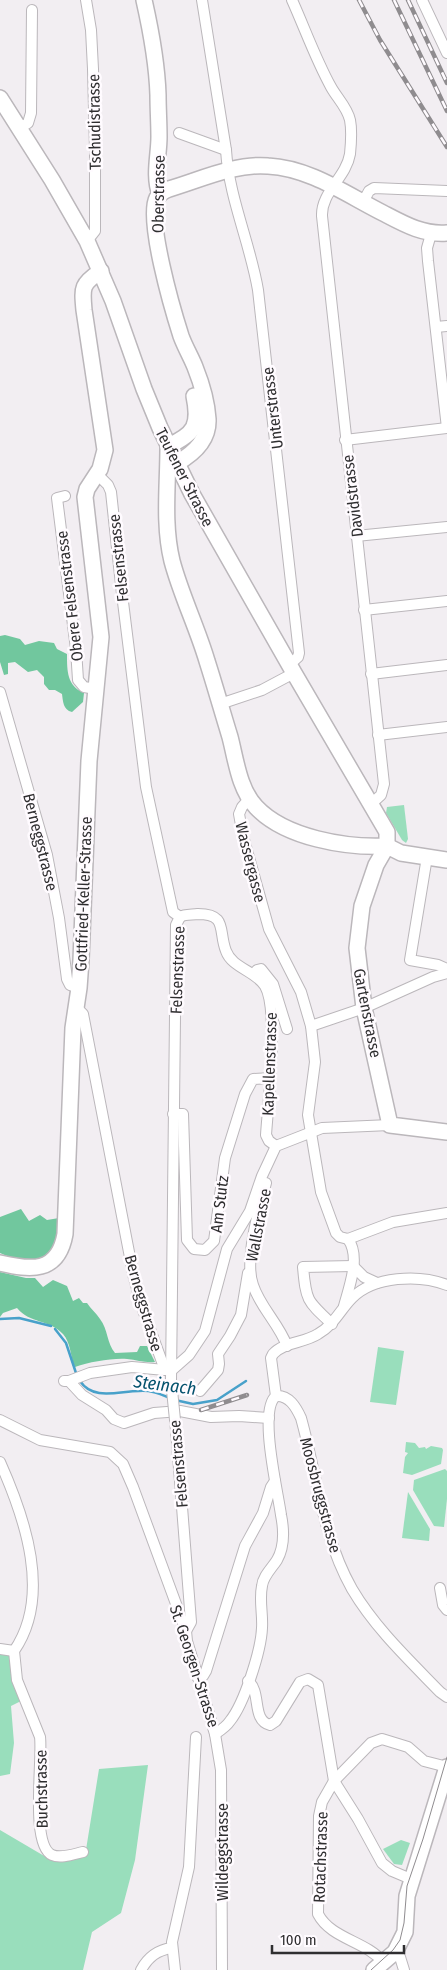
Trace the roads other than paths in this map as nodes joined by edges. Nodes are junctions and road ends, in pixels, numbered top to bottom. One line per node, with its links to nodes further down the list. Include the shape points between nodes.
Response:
1 (86, 0): 19 (street, Tschudistrasse, via 91,30 96,150 95,231)
2 (144, 0): 15 (street, Oberstrasse, via 157,78)
3 (202, 0): 11 (street, Unterstrasse)
4 (292, 0): 13 (street, Davidstrasse, via 331,87 348,113 350,153)
5 (422, 0): 7 (street)
6 (32, 10): 9 (street, via 31,113 28,123)
7 (447, 53)
8 (0, 98): 9 (street, Teufener Strasse)
9 (20, 128): 19 (street, Teufener Strasse)
10 (179, 133): 11 (street)
11 (226, 150): 12 (street, Unterstrasse)
12 (228, 171): 13 (street, via 251,166 285,168); 15 (street); 37 (street, Unterstrasse, via 258,290 299,653)
13 (334, 187): 16 (street); 25 (street, Davidstrasse, via 323,203 322,216)
14 (447, 191): 16 (street, via 374,188)
15 (160, 194): 23 (street, Oberstrasse, via 155,204 156,236 181,337)
16 (362, 202): 18 (street, via 409,227)
17 (447, 233): 18 (street)
18 (431, 234): 22 (street, via 427,248)
19 (87, 241): 20 (street, Teufener Strasse)
20 (100, 271): 26 (street, Teufener Strasse); 28 (street, via 82,288 104,445 103,461)
21 (447, 326): 22 (street)
22 (436, 327): 24 (street)
23 (189, 355): 26 (street, Oberstrasse, via 196,422 188,436); 27 (street, Oberstrasse, via 208,420 204,438 197,449)
24 (447, 428): 25 (street)
25 (345, 440): 33 (street, Davidstrasse)
26 (168, 446): 27 (street, Teufener Strasse); 31 (street, Wassergasse)
27 (177, 463): 29 (street, Teufener Strasse)
28 (97, 474): 39 (street, Gottfried-Keller-Strasse, via 85,497 100,623); 49 (street, Felsenstrasse, via 111,492 146,787 172,912)
29 (192, 494): 31 (street, via 184,495); 37 (street, Teufener Strasse)
30 (65, 496): 39 (street, Obere Felsenstrasse, via 57,498 78,680 84,687)
31 (167, 507): 41 (street, Wassergasse, via 172,561)
32 (447, 526): 33 (street)
33 (356, 536): 35 (street, Davidstrasse)
34 (447, 601): 35 (street)
35 (364, 610): 38 (street, Davidstrasse)
36 (447, 665): 38 (street)
37 (291, 669): 41 (street, via 262,690); 45 (street, Teufener Strasse)
38 (371, 674): 43 (street, Davidstrasse)
39 (96, 689): 53 (street, Gottfried-Keller-Strasse, via 89,761)
40 (0, 692): 53 (street, Berneggstrasse, via 47,855 68,979 70,985)
41 (220, 704): 44 (street, Wassergasse)
42 (447, 727): 43 (street)
43 (378, 736): 45 (street, Davidstrasse, via 384,786)
44 (249, 799): 46 (street, via 278,824 308,836 354,845); 56 (street, Wassergasse, via 239,814 243,836 269,929 301,992)
45 (371, 804): 46 (street, Teufener Strasse, via 387,832)
46 (386, 846): 47 (street, via 401,853); 54 (street, Gartenstrasse, via 370,882 360,918 358,965)
47 (427, 857): 48 (street); 50 (street, via 410,960)
48 (447, 860)
49 (180, 917): 52 (street, Kapellenstrasse, via 207,914 217,919 228,955); 59 (street, Felsenstrasse, via 176,925)
50 (447, 969)
51 (447, 973): 54 (street)
52 (254, 974): 57 (street, via 261,969 274,984); 58 (street, Kapellenstrasse, via 264,984 270,1002)
53 (79, 988): 55 (street, Gottfried-Keller-Strasse)
54 (364, 1008): 56 (street); 60 (street, Gartenstrasse)
55 (75, 1009): 67 (street, Gottfried-Keller-Strasse, via 62,1244 52,1259 39,1267 27,1269); 75 (street, Berneggstrasse, via 83,1014 134,1278 143,1310)
56 (311, 1026): 61 (street, Wassergasse, via 315,1062 308,1116)
57 (287, 1029)
58 (271, 1078): 59 (street, Am Stutz, via 253,1079 245,1094 225,1158 214,1241 205,1250 194,1248 187,1240 183,1114); 63 (street, Kapellenstrasse, via 266,1135)
59 (173, 1114): 75 (street, Felsenstrasse, via 174,1266)
60 (390, 1125): 61 (street, via 322,1128); 62 (street)
61 (311, 1132): 63 (street); 66 (street, Wassergasse, via 322,1192 332,1224 340,1237)
62 (447, 1132)
63 (276, 1146): 64 (street, Berneggstrasse)
64 (268, 1165): 69 (street, Wallstrasse, via 270,1169 258,1209); 75 (street, Berneggstrasse, via 250,1211 226,1249 204,1330 189,1355)
65 (447, 1213): 66 (street, via 393,1222)
66 (348, 1239): 68 (street, via 352,1245)
67 (0, 1263)
68 (353, 1266): 70 (street, via 364,1277); 72 (street, St. Georgen-Strasse); 73 (street, via 303,1267 307,1296)
69 (250, 1270): 74 (street, Wallstrasse, via 253,1286); 76 (street, via 246,1275 241,1315 218,1354 218,1370)
70 (377, 1283): 71 (street, St. Georgen-Strasse, via 408,1279); 72 (street, St. Georgen-Strasse, via 359,1291)
71 (447, 1284)
72 (343, 1309): 73 (street, St. Georgen-Strasse)
73 (332, 1324): 74 (street, St. Georgen-Strasse, via 305,1341)
74 (287, 1346): 77 (street, St. Georgen-Strasse, via 276,1350 271,1358)
75 (169, 1373): 78 (street, via 132,1367 72,1379 82,1395 120,1423 180,1411 212,1418); 85 (street, Felsenstrasse, bridge, via 191,1622)
76 (200, 1392)
77 (276, 1396): 78 (street, St. Georgen-Strasse, via 271,1400); 90 (street, Moosbruggstrasse, via 284,1396 291,1402 301,1418 331,1542 352,1588 379,1627)
78 (269, 1418): 82 (street, St. Georgen-Strasse)
79 (0, 1420): 85 (street, St. Georgen-Strasse, via 40,1440 104,1450 119,1459 133,1487)
80 (0, 1462): 81 (street)
81 (2, 1474): 87 (street, via 21,1518 33,1578 31,1611)
82 (275, 1481): 88 (street, via 264,1514 245,1546 205,1674); 89 (street, St. Georgen-Strasse, via 283,1538 280,1554 262,1584 261,1636)
83 (440, 1588): 84 (street, via 442,1605)
84 (447, 1610)
85 (186, 1631): 88 (street, St. Georgen-Strasse)
86 (0, 1649): 87 (street)
87 (14, 1651): 96 (street, Buchstrasse, via 17,1680 40,1737 39,1824 42,1837 52,1855)
88 (198, 1678): 92 (street, St. Georgen-Strasse)
89 (248, 1681): 92 (street, St. Georgen-Strasse, via 232,1720); 95 (street, via 254,1688 262,1721 270,1725 276,1721 300,1682 308,1679 318,1685)
90 (444, 1695): 91 (street, Moosbruggstrasse)
91 (447, 1705)
92 (216, 1734): 103 (street, Wildeggstrasse, via 221,1770)
93 (196, 1737): 98 (street, via 189,1867)
94 (447, 1767): 95 (street, via 424,1761 408,1747 382,1738 371,1743); 97 (street)
95 (334, 1781): 97 (street, via 382,1863 392,1872); 100 (street, Rotachstrasse, via 322,1802 319,1816 318,1914 327,1925 375,1954)
96 (83, 1852)
97 (411, 1879): 99 (street, via 405,1932)
98 (172, 1948): 101 (street, via 148,1958); 102 (street)
99 (395, 1952): 100 (street); 104 (street)
100 (378, 1966)
101 (141, 1970)
102 (175, 1970)
103 (222, 1970)
104 (404, 1970)

